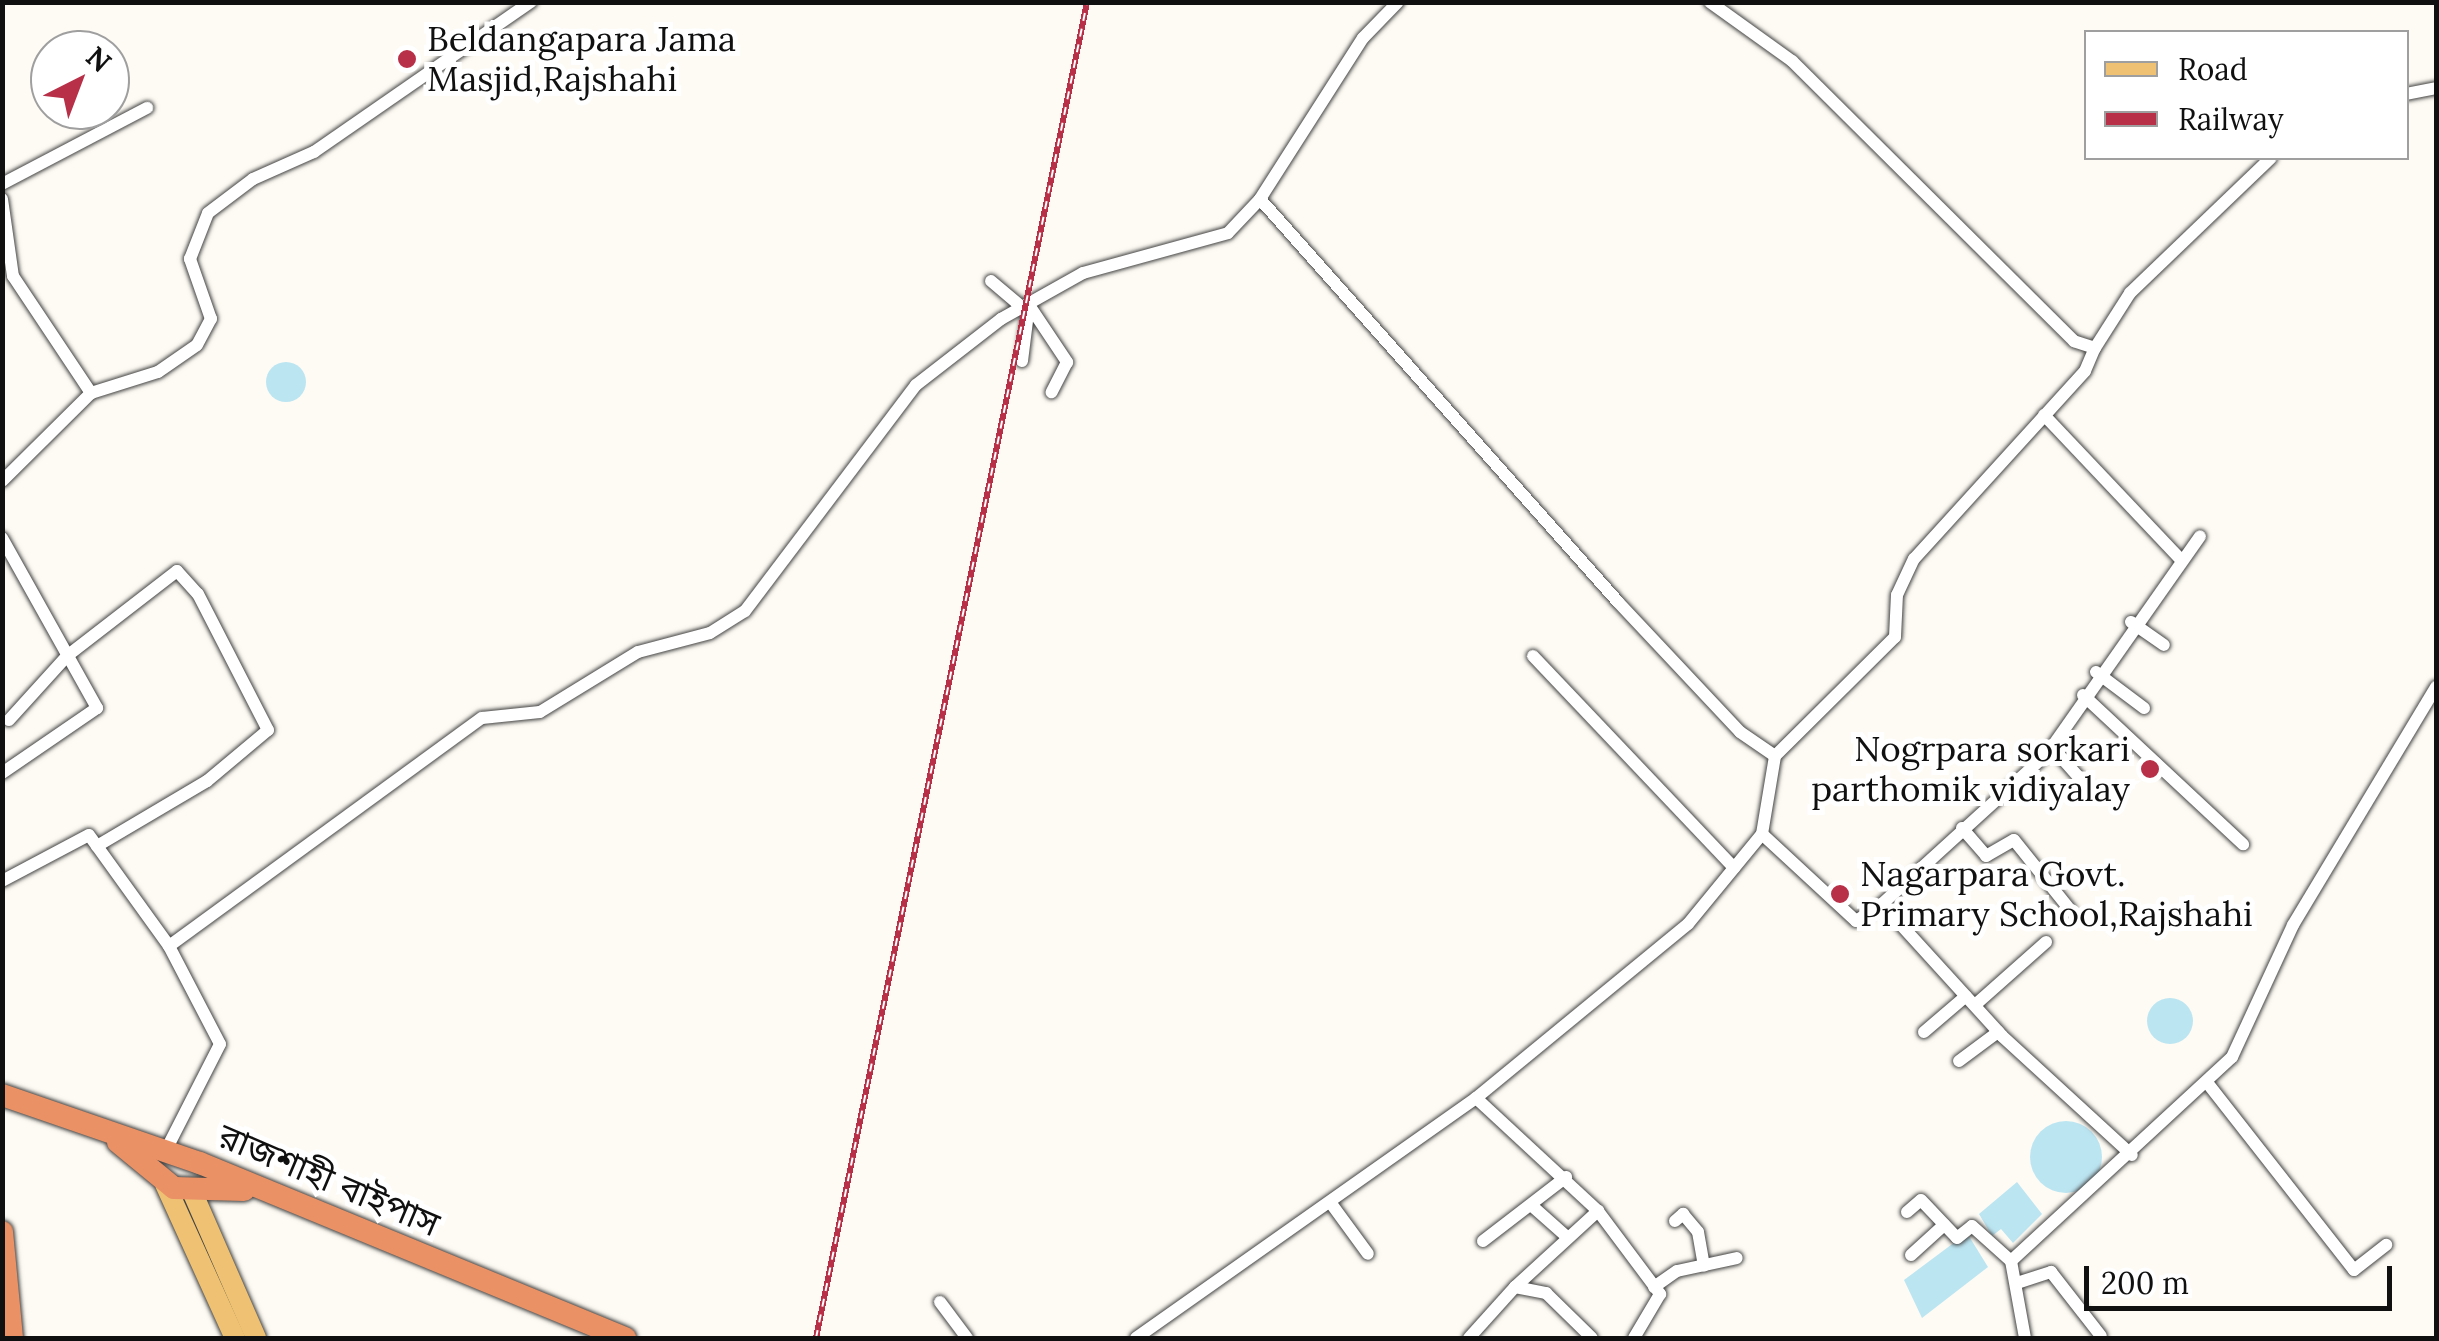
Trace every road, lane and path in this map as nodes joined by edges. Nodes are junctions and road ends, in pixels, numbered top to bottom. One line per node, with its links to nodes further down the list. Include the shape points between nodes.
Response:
1 (531, 2): 15 (street, via 314,152 253,179 208,213 190,259 211,319 197,345 158,372)
2 (1398, 2): 10 (street, via 1363,38)
3 (1710, 2): 13 (street, via 1792,61 2074,341)
4 (2436, 88): 5 (street)
5 (2409, 93)
6 (147, 108): 8 (street)
7 (2269, 160): 13 (street, via 2130,294)
8 (2, 184)
9 (2, 199): 15 (street, via 13,276)
10 (1260, 199): 12 (street, via 1228,233 1125,256); 32 (street, via 1618,602 1740,732)
11 (991, 281): 12 (street)
12 (1026, 306): 14 (street); 16 (street, via 1067,362); 44 (street, via 916,385 745,611 710,633 638,652 540,712 482,718)
13 (2094, 348): 17 (street)
14 (1022, 361)
15 (91, 392): 18 (street)
16 (1052, 392)
17 (2044, 415): 21 (street); 32 (street, via 1914,559 1897,595 1895,637)
18 (2, 481)
19 (2200, 536): 21 (street)
20 (2, 538): 24 (street)
21 (2180, 559): 22 (street)
22 (2131, 622): 23 (street); 26 (street)
23 (2164, 645)
24 (67, 656): 30 (street); 33 (street, via 97,708); 38 (street, via 177,571 244,669 268,730 208,781)
25 (1532, 656): 39 (street)
26 (2096, 672): 28 (street); 29 (street)
27 (2436, 687): 49 (street, via 2388,754 2232,1057)
28 (2083, 694): 31 (street); 37 (street)
29 (2144, 708)
30 (9, 720)
31 (2052, 747): 34 (street); 35 (street)
32 (1775, 756): 36 (street)
33 (2, 774)
34 (2092, 792)
35 (1962, 828): 41 (street); 42 (street, via 1986,856 2014,840)
36 (1762, 834): 39 (street); 41 (street, via 1856,921)
37 (2244, 844)
38 (97, 846): 40 (street, via 89,835); 44 (street)
39 (1734, 868): 51 (street, via 1688,924)
40 (2, 881)
41 (1882, 904): 45 (street)
42 (2071, 911)
43 (2046, 942): 45 (street)
44 (169, 946): 55 (street, via 220,1044)
45 (1970, 1001): 46 (street); 47 (street)
46 (1924, 1032)
47 (1998, 1032): 48 (street); 56 (street)
48 (1958, 1061)
49 (2209, 1085): 56 (street); 71 (street, via 2354,1270)
50 (2, 1096): 52 (highway, রাজশাহী বাইপাস)
51 (1476, 1098): 58 (street); 62 (street)
52 (27, 1108): 53 (highway); 54 (highway, রাজশাহী বাইপাস)
53 (2, 1115)
54 (107, 1134): 55 (highway, রাজশাহী বাইপাস); 59 (highway)
55 (164, 1153): 57 (highway, রাজশাহী বাইপাস)
56 (2132, 1155): 75 (street)
57 (200, 1164): 60 (highway); 61 (highway, রাজশাহী বাইপাস)
58 (1566, 1177): 63 (street); 64 (street)
59 (165, 1184): 60 (highway); 83 (main road)
60 (191, 1190): 61 (highway); 84 (main road)
61 (250, 1190): 85 (highway, রাজশাহী বাইপাস)
62 (1330, 1202): 72 (street); 87 (street)
63 (1530, 1205): 69 (street); 70 (street)
64 (1598, 1211): 69 (street); 78 (street)
65 (1907, 1212): 67 (street, via 1921,1200)
66 (1675, 1221): 76 (street, via 1684,1214 1698,1232)
67 (1944, 1225): 73 (street); 75 (street, via 1957,1238 1972,1226)
68 (2, 1232): 82 (highway)
69 (1567, 1236): 79 (street)
70 (1483, 1241)
71 (2386, 1245)
72 (1368, 1254)
73 (1910, 1255)
74 (1737, 1258): 76 (street)
75 (2011, 1261): 77 (street)
76 (1704, 1266): 78 (street)
77 (2018, 1282): 81 (street, via 2051,1272); 91 (street)
78 (1654, 1286): 90 (street, via 1660,1294)
79 (1514, 1288): 88 (street); 89 (street, via 1546,1293)
80 (940, 1302): 86 (street)
81 (2101, 1336)
82 (12, 1338)
83 (236, 1338)
84 (256, 1338)
85 (625, 1338)
86 (966, 1338)
87 (1136, 1338)
88 (1469, 1338)
89 (1592, 1338)
90 (1634, 1338)
91 (2025, 1338)

